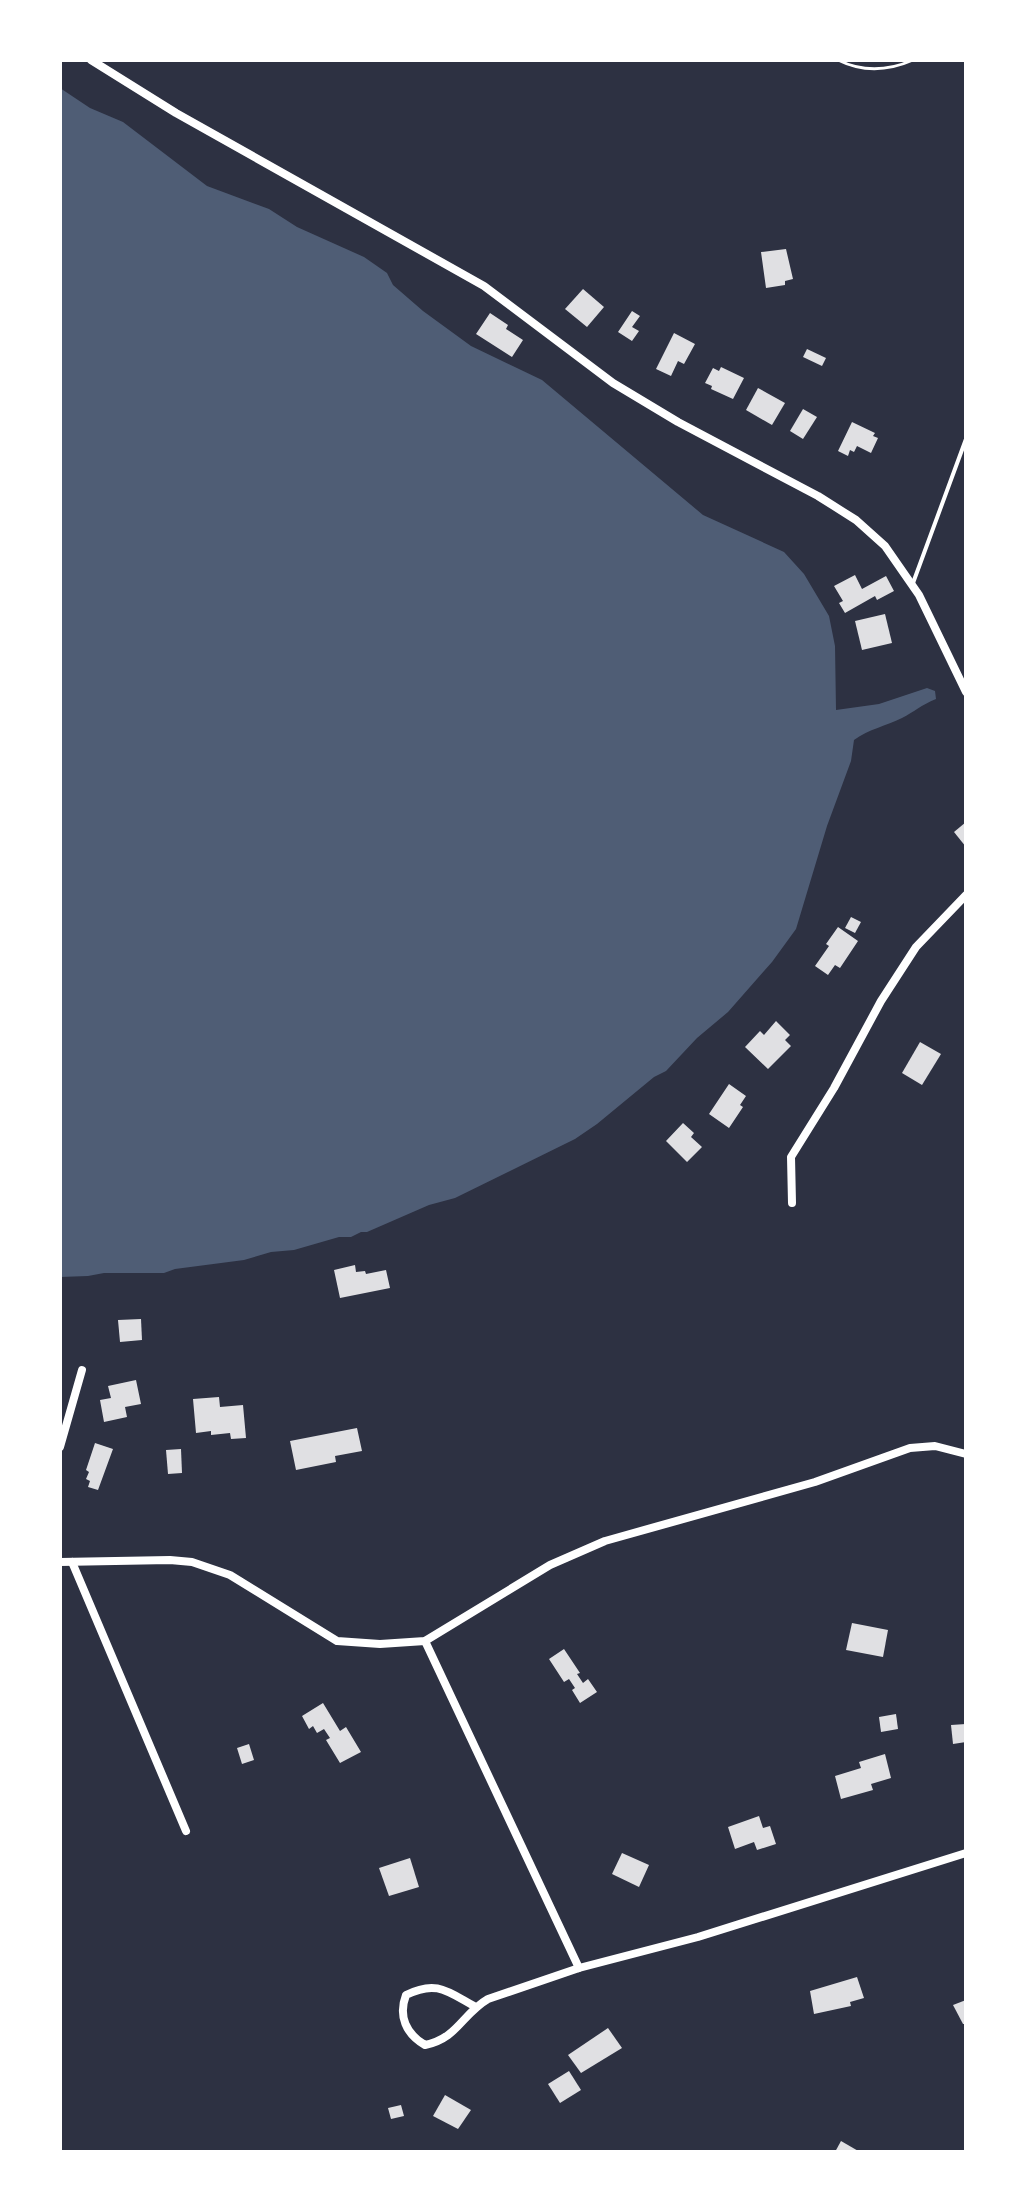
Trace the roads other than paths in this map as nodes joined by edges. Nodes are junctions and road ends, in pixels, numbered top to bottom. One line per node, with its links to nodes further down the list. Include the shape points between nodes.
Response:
1 (91, 60): 3 (street, via 484,286 613,383 856,520 885,546)
2 (966, 439): 3 (lane)
3 (912, 585): 4 (street)
4 (966, 692)
5 (966, 895): 6 (street, via 916,947 791,1157)
6 (792, 1203)
7 (82, 1370): 8 (street)
8 (60, 1447)
9 (966, 1454): 12 (street, via 935,1446 910,1448 815,1482 605,1541 550,1565)
10 (60, 1562): 11 (street)
11 (72, 1562): 12 (street, via 192,1562 230,1575 337,1641); 13 (street)
12 (425, 1641): 15 (street)
13 (186, 1831)
14 (966, 1853): 15 (street, via 698,1937)
15 (579, 1968): 16 (street)
16 (474, 2006): 16 (street, via 433,1986 406,1995 401,2008 413,2038 425,2045 453,2033)

